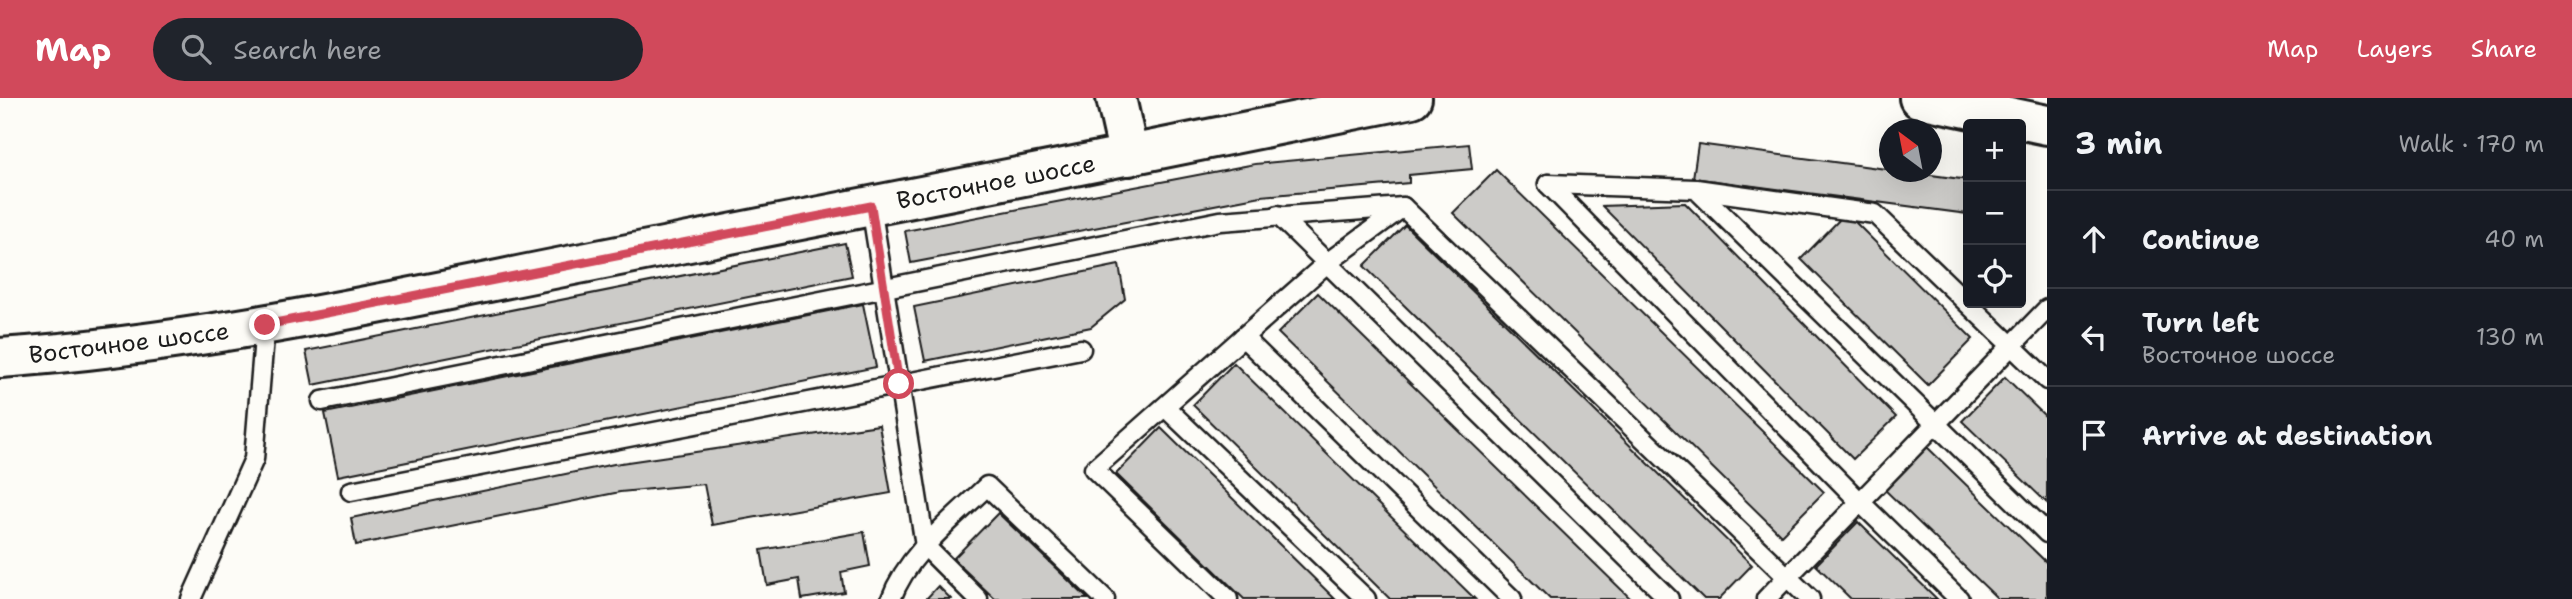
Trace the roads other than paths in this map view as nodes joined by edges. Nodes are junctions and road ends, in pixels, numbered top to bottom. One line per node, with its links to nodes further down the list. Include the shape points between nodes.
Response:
1 (1116, 98): 5 (main road)
2 (1412, 98): 5 (main road, Восточное шоссе)
3 (1919, 98): 4 (main road)
4 (2047, 125)
5 (1129, 156): 7 (main road, Восточное шоссе)
6 (1696, 188): 15 (lane, via 1875,214); 22 (lane); 24 (lane, via 1548,184)
7 (871, 206): 11 (lane); 13 (main road, Восточное шоссе)
8 (1403, 207): 9 (lane); 10 (lane); 27 (lane)
9 (1278, 215): 10 (lane); 11 (lane, via 1220,221)
10 (1327, 263): 14 (lane); 35 (lane)
11 (884, 288): 19 (lane); 20 (lane)
12 (2047, 309): 15 (lane)
13 (265, 325): 17 (main road, Восточное шоссе); 28 (lane, via 254,459)
14 (1244, 337): 21 (lane); 34 (lane)
15 (2011, 345): 18 (lane); 22 (lane)
16 (1081, 349): 19 (lane)
17 (0, 358)
18 (2047, 380)
19 (899, 384): 23 (lane); 26 (lane)
20 (322, 401)
21 (1165, 407): 32 (lane, via 1094,469); 33 (lane)
22 (1936, 424): 24 (lane); 25 (lane)
23 (351, 491)
24 (1860, 502): 27 (lane); 38 (lane)
25 (2047, 533)
26 (925, 546): 29 (lane); 30 (lane); 31 (lane, via 987,486)
27 (1787, 577): 36 (lane); 37 (lane)
28 (191, 599)
29 (891, 599)
30 (978, 599)
31 (1105, 599)
32 (1228, 599)
33 (1366, 599)
34 (1512, 599)
35 (1669, 599)
36 (1766, 599)
37 (1810, 599)
38 (1959, 599)

